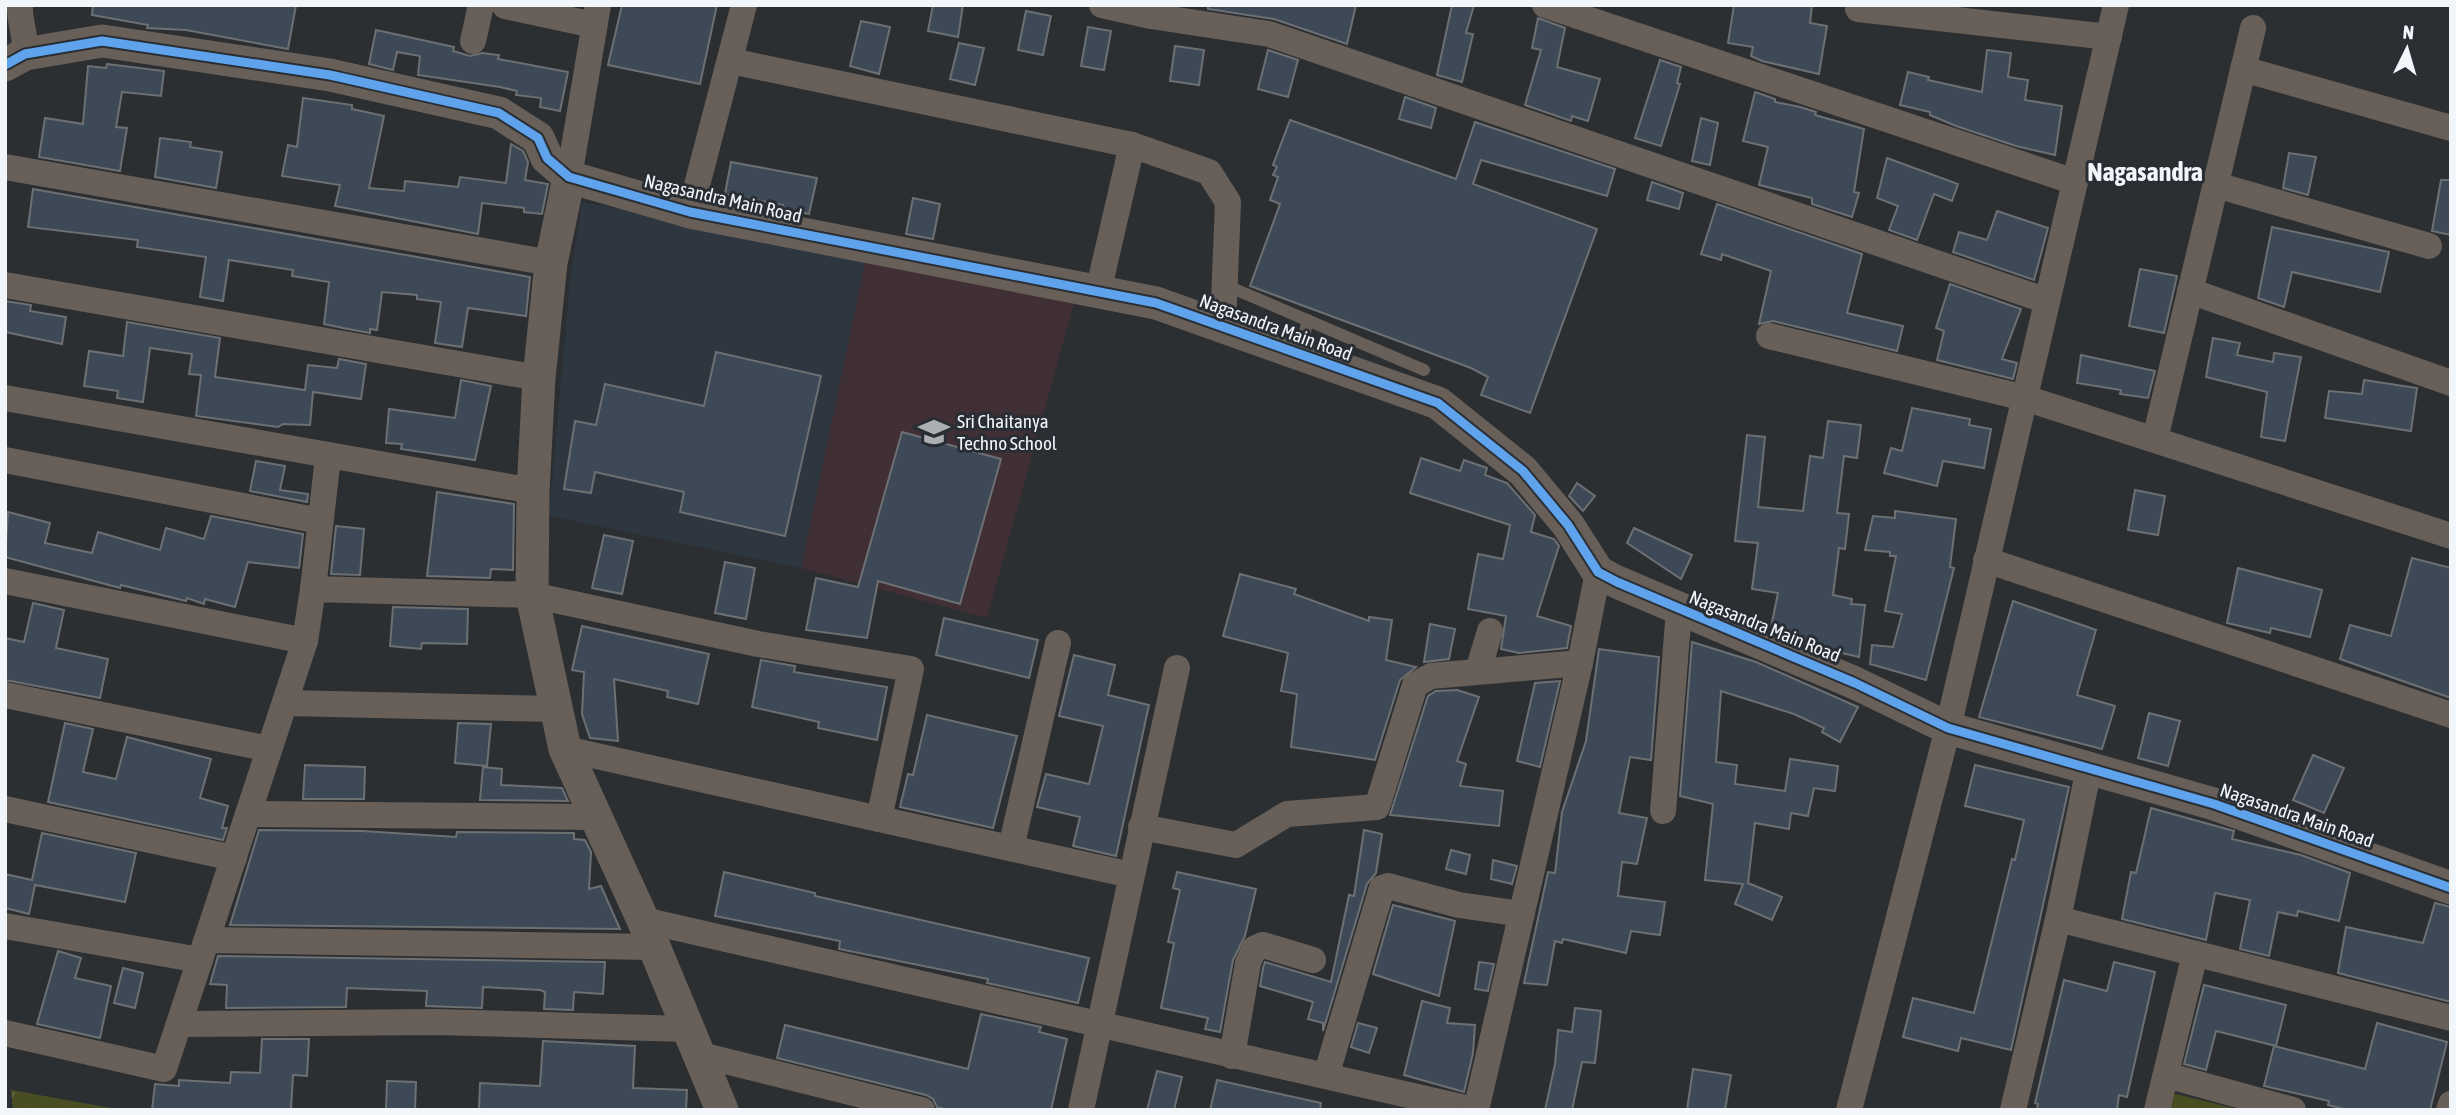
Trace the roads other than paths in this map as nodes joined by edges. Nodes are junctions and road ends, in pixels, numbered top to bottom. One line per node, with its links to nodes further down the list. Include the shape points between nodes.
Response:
1 (20, 5): 14 (street, via 26,33)
2 (481, 5): 13 (street)
3 (744, 5): 15 (street)
4 (1102, 5): 30 (street, via 1269,34)
5 (1545, 5): 21 (street)
6 (2116, 5): 12 (street)
7 (505, 6): 10 (street)
8 (1858, 9): 9 (street)
9 (1949, 12): 12 (street)
10 (596, 15): 20 (street)
11 (2253, 28): 16 (street)
12 (2109, 37): 21 (street)
13 (472, 41)
14 (15, 60): 20 (street, Nagasandra Main Road, via 102,41 330,75 499,113 538,138 547,158)
15 (731, 61): 18 (street); 23 (street)
16 (2243, 69): 17 (street); 22 (street)
17 (2451, 128)
18 (1132, 145): 27 (street, via 1209,173 1228,202); 28 (street)
19 (5, 167): 25 (street)
20 (569, 177): 23 (street, Nagasandra Main Road); 25 (street)
21 (2075, 182): 30 (street)
22 (2216, 185): 24 (street); 29 (street)
23 (690, 212): 28 (street, Nagasandra Main Road)
24 (2429, 246)
25 (551, 263): 36 (street)
26 (5, 285): 36 (street)
27 (1224, 285): 31 (lane); 32 (street)
28 (1098, 292): 32 (street, Nagasandra Main Road, via 1156,303)
29 (2190, 292): 37 (street); 40 (street)
30 (2047, 301): 39 (street)
31 (1308, 320): 34 (lane); 35 (lane)
32 (1223, 327): 34 (street, Nagasandra Main Road)
33 (1769, 336): 39 (street)
34 (1299, 354): 47 (street, Nagasandra Main Road, via 1438,403 1523,471 1569,525)
35 (1424, 370)
36 (539, 378): 43 (street)
37 (2451, 383)
38 (5, 398): 41 (street)
39 (2025, 398): 40 (street); 46 (street)
40 (2155, 439): 45 (street)
41 (328, 457): 43 (street); 44 (street)
42 (5, 460): 44 (street)
43 (533, 491): 50 (street)
44 (320, 521): 49 (street)
45 (2451, 536)
46 (1986, 560): 61 (street); 62 (street)
47 (1598, 572): 51 (street, Nagasandra Main Road); 55 (street)
48 (5, 581): 53 (street)
49 (313, 589): 50 (street); 53 (street)
50 (532, 595): 60 (street); 70 (street, via 758,644 911,669)
51 (1679, 610): 62 (street, Nagasandra Main Road, via 1855,682); 67 (street)
52 (1490, 631): 57 (street)
53 (305, 642): 59 (street)
54 (1058, 643): 72 (street)
55 (1580, 663): 57 (street); 76 (street)
56 (1177, 668): 71 (street)
57 (1478, 671): 71 (street, via 1431,676 1415,685 1377,807 1287,814 1236,845)
58 (5, 695): 63 (street)
59 (285, 703): 60 (street); 63 (street)
60 (556, 709): 64 (street)
61 (2451, 715)
62 (1948, 728): 65 (street, Nagasandra Main Road); 96 (street)
63 (270, 749): 68 (street)
64 (565, 749): 69 (street); 70 (street)
65 (2089, 768): 75 (street, Nagasandra Main Road, via 2214,804); 77 (street)
66 (5, 809): 73 (street)
67 (1663, 811)
68 (248, 814): 69 (street); 73 (street)
69 (597, 817): 79 (street)
70 (879, 819): 72 (street)
71 (1141, 827): 74 (street)
72 (1011, 848): 74 (street)
73 (234, 858): 80 (street)
74 (1131, 875): 85 (street)
75 (2451, 888)
76 (1522, 914): 90 (street, via 1382,888); 95 (street)
77 (2058, 919): 81 (street); 97 (street)
78 (5, 926): 80 (street)
79 (649, 933): 80 (street); 85 (street); 87 (street)
80 (204, 950): 84 (street)
81 (2195, 954): 83 (street); 89 (street)
82 (1313, 960): 88 (street, via 1263,945 1254,949)
83 (2451, 1018)
84 (179, 1024): 86 (street, via 164,1069); 87 (street, via 436,1022)
85 (1099, 1025): 88 (street); 94 (street)
86 (5, 1033)
87 (692, 1042): 92 (street); 93 (street)
88 (1233, 1056): 90 (street)
89 (2166, 1075): 98 (street); 99 (street)
90 (1326, 1076): 95 (street)
91 (2451, 1104): 100 (street)
92 (722, 1110)
93 (922, 1110)
94 (1081, 1110)
95 (1475, 1110)
96 (1849, 1110)
97 (2013, 1110)
98 (2157, 1110)
99 (2294, 1110)
100 (2449, 1110)

